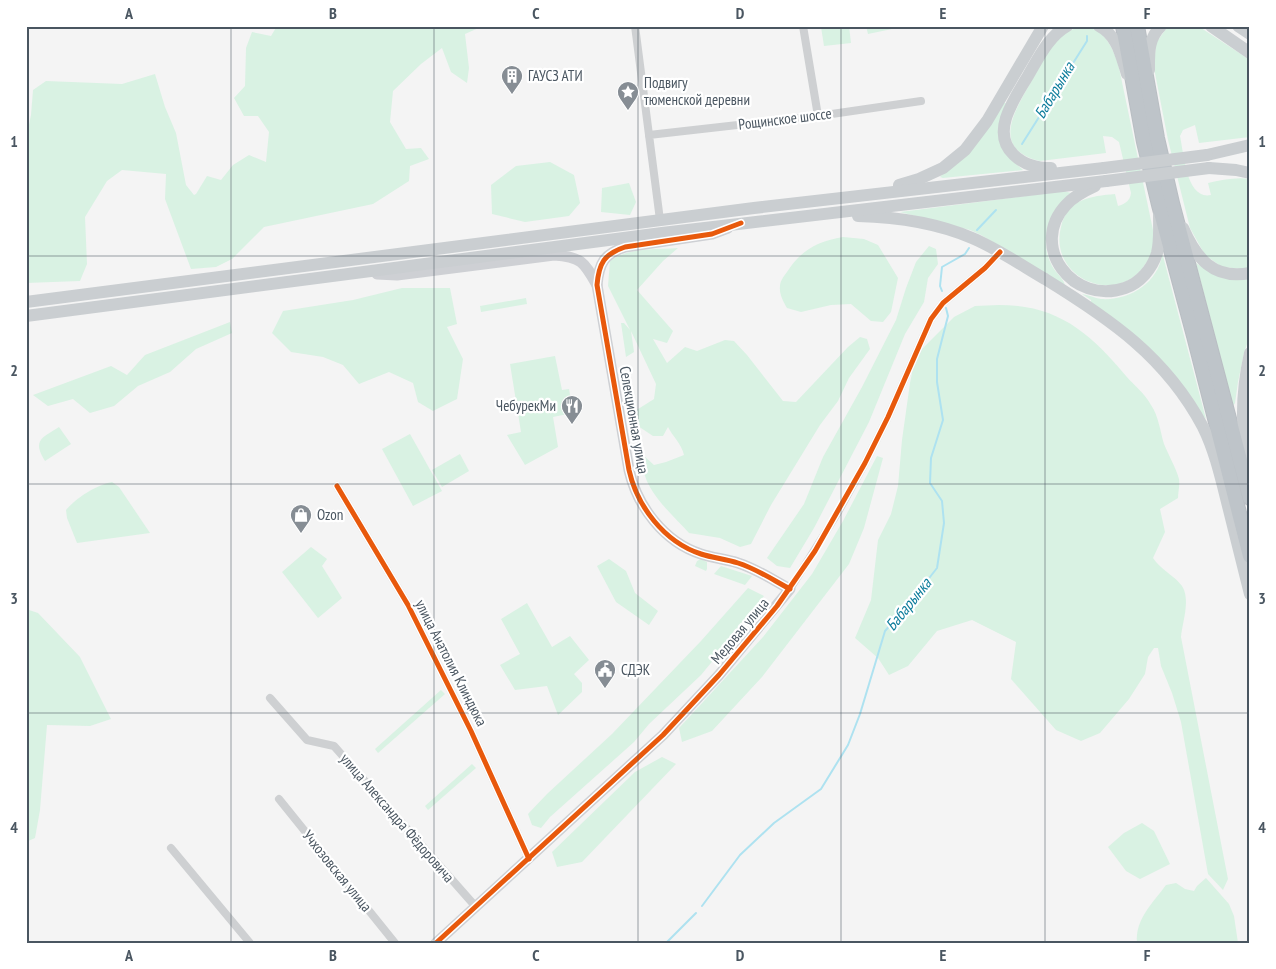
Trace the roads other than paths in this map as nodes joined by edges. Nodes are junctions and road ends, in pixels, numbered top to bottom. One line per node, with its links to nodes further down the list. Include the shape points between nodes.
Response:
1 (635, 26): 16 (street)
2 (803, 26): 15 (street)
3 (1043, 26): 26 (main road, via 974,139 943,168 904,184 814,195)
4 (1067, 26): 21 (main road, via 1045,47 1014,100 1004,135 1013,154 1031,166)
5 (1099, 26): 13 (main road, via 1115,41)
6 (1123, 26): 13 (highway)
7 (1137, 26): 13 (highway)
8 (1161, 26): 13 (main road, via 1150,42)
9 (1210, 26): 12 (main road)
10 (1238, 26): 11 (main road)
11 (1250, 34)
12 (1250, 53)
13 (1142, 96): 25 (highway, via 1157,138)
14 (921, 101): 15 (street, Рощинское шоссе)
15 (818, 116): 16 (street, Рощинское шоссе)
16 (649, 135): 27 (street)
17 (1250, 145): 19 (main road)
18 (1250, 150): 19 (main road)
19 (1207, 155): 21 (main road, bridge)
20 (1250, 163): 22 (main road)
21 (1104, 168): 26 (main road)
22 (1209, 168): 23 (main road); 24 (main road, bridge)
23 (1250, 173)
24 (1106, 181): 25 (main road, via 1070,200 1061,211 1053,231 1056,260 1069,277 1084,287 1100,291 1122,289 1147,272 1157,252); 28 (main road)
25 (1165, 204): 31 (main road, via 1204,262 1227,274); 38 (highway); 39 (highway, via 1196,346)
26 (754, 208): 27 (main road)
27 (660, 220): 33 (main road)
28 (741, 223): 29 (main road, via 847,216 890,218 946,229); 30 (main road); 32 (street, via 712,234 614,251 601,264)
29 (1000, 252): 40 (street, Медовая улица, via 942,303 931,319 865,463); 41 (main road, via 1112,322 1157,362 1179,388 1204,429 1217,464)
30 (360, 272): 32 (street, via 397,275 571,256 581,261); 34 (main road)
31 (1250, 273)
32 (597, 285): 40 (street, Селекционная улица, via 629,470 639,499 651,517 673,539 699,554 759,571)
33 (26, 302)
34 (26, 316)
35 (1250, 353): 36 (main road, via 1242,404 1244,443)
36 (1250, 472)
37 (338, 486): 45 (street, улица Анатолия Клиндюка, via 408,605 478,746)
38 (1250, 498)
39 (1250, 556)
40 (790, 589): 45 (street, Медовая улица, via 720,675 663,735)
41 (1250, 594)
42 (270, 698): 46 (street, улица Александра Фёдоровича, via 307,740 334,746)
43 (279, 799): 48 (street, Учхозовская улица)
44 (172, 848): 47 (street)
45 (529, 859): 46 (street, Медовая улица)
46 (476, 907): 49 (street, Медовая улица)
47 (250, 943)
48 (395, 943)
49 (436, 943)

